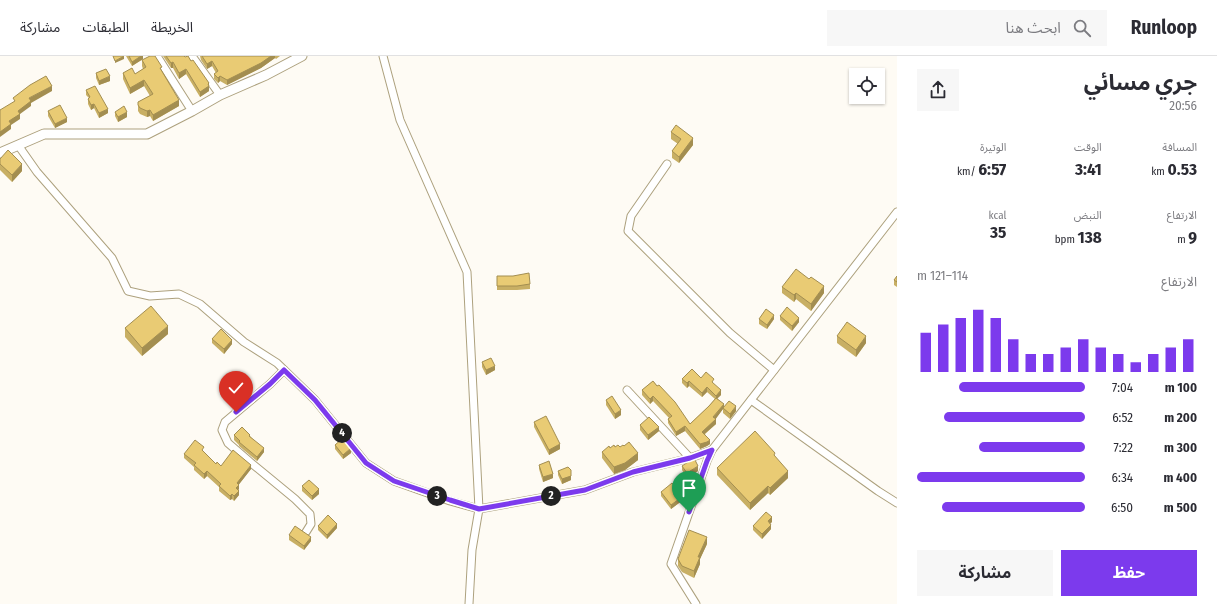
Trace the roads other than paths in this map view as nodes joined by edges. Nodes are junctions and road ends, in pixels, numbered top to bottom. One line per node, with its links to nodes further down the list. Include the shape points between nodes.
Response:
1 (157, 56): 6 (street)
2 (192, 56): 5 (street)
3 (302, 56): 5 (street)
4 (383, 56): 18 (street, via 400,120 467,272)
5 (220, 95): 6 (street)
6 (192, 111): 7 (street, via 147,134 44,134)
7 (18, 145): 8 (street); 11 (street, via 37,172 112,258 128,291 150,296 179,294 200,304 244,342)
8 (0, 153)
9 (667, 164): 12 (street, via 631,216 628,231 730,333)
10 (897, 212): 12 (street)
11 (284, 370): 18 (street, via 315,400 366,463 394,481); 19 (street, via 225,422 222,430 228,443 310,514 311,524)
12 (774, 370): 14 (street)
13 (627, 390): 16 (street)
14 (751, 400): 15 (street); 17 (street)
15 (712, 450): 16 (street); 21 (street, via 671,564)
16 (690, 458): 18 (street, via 633,472 585,490)
17 (897, 503)
18 (479, 509): 20 (street, via 472,550)
19 (306, 532)
20 (469, 604)
21 (696, 604)

